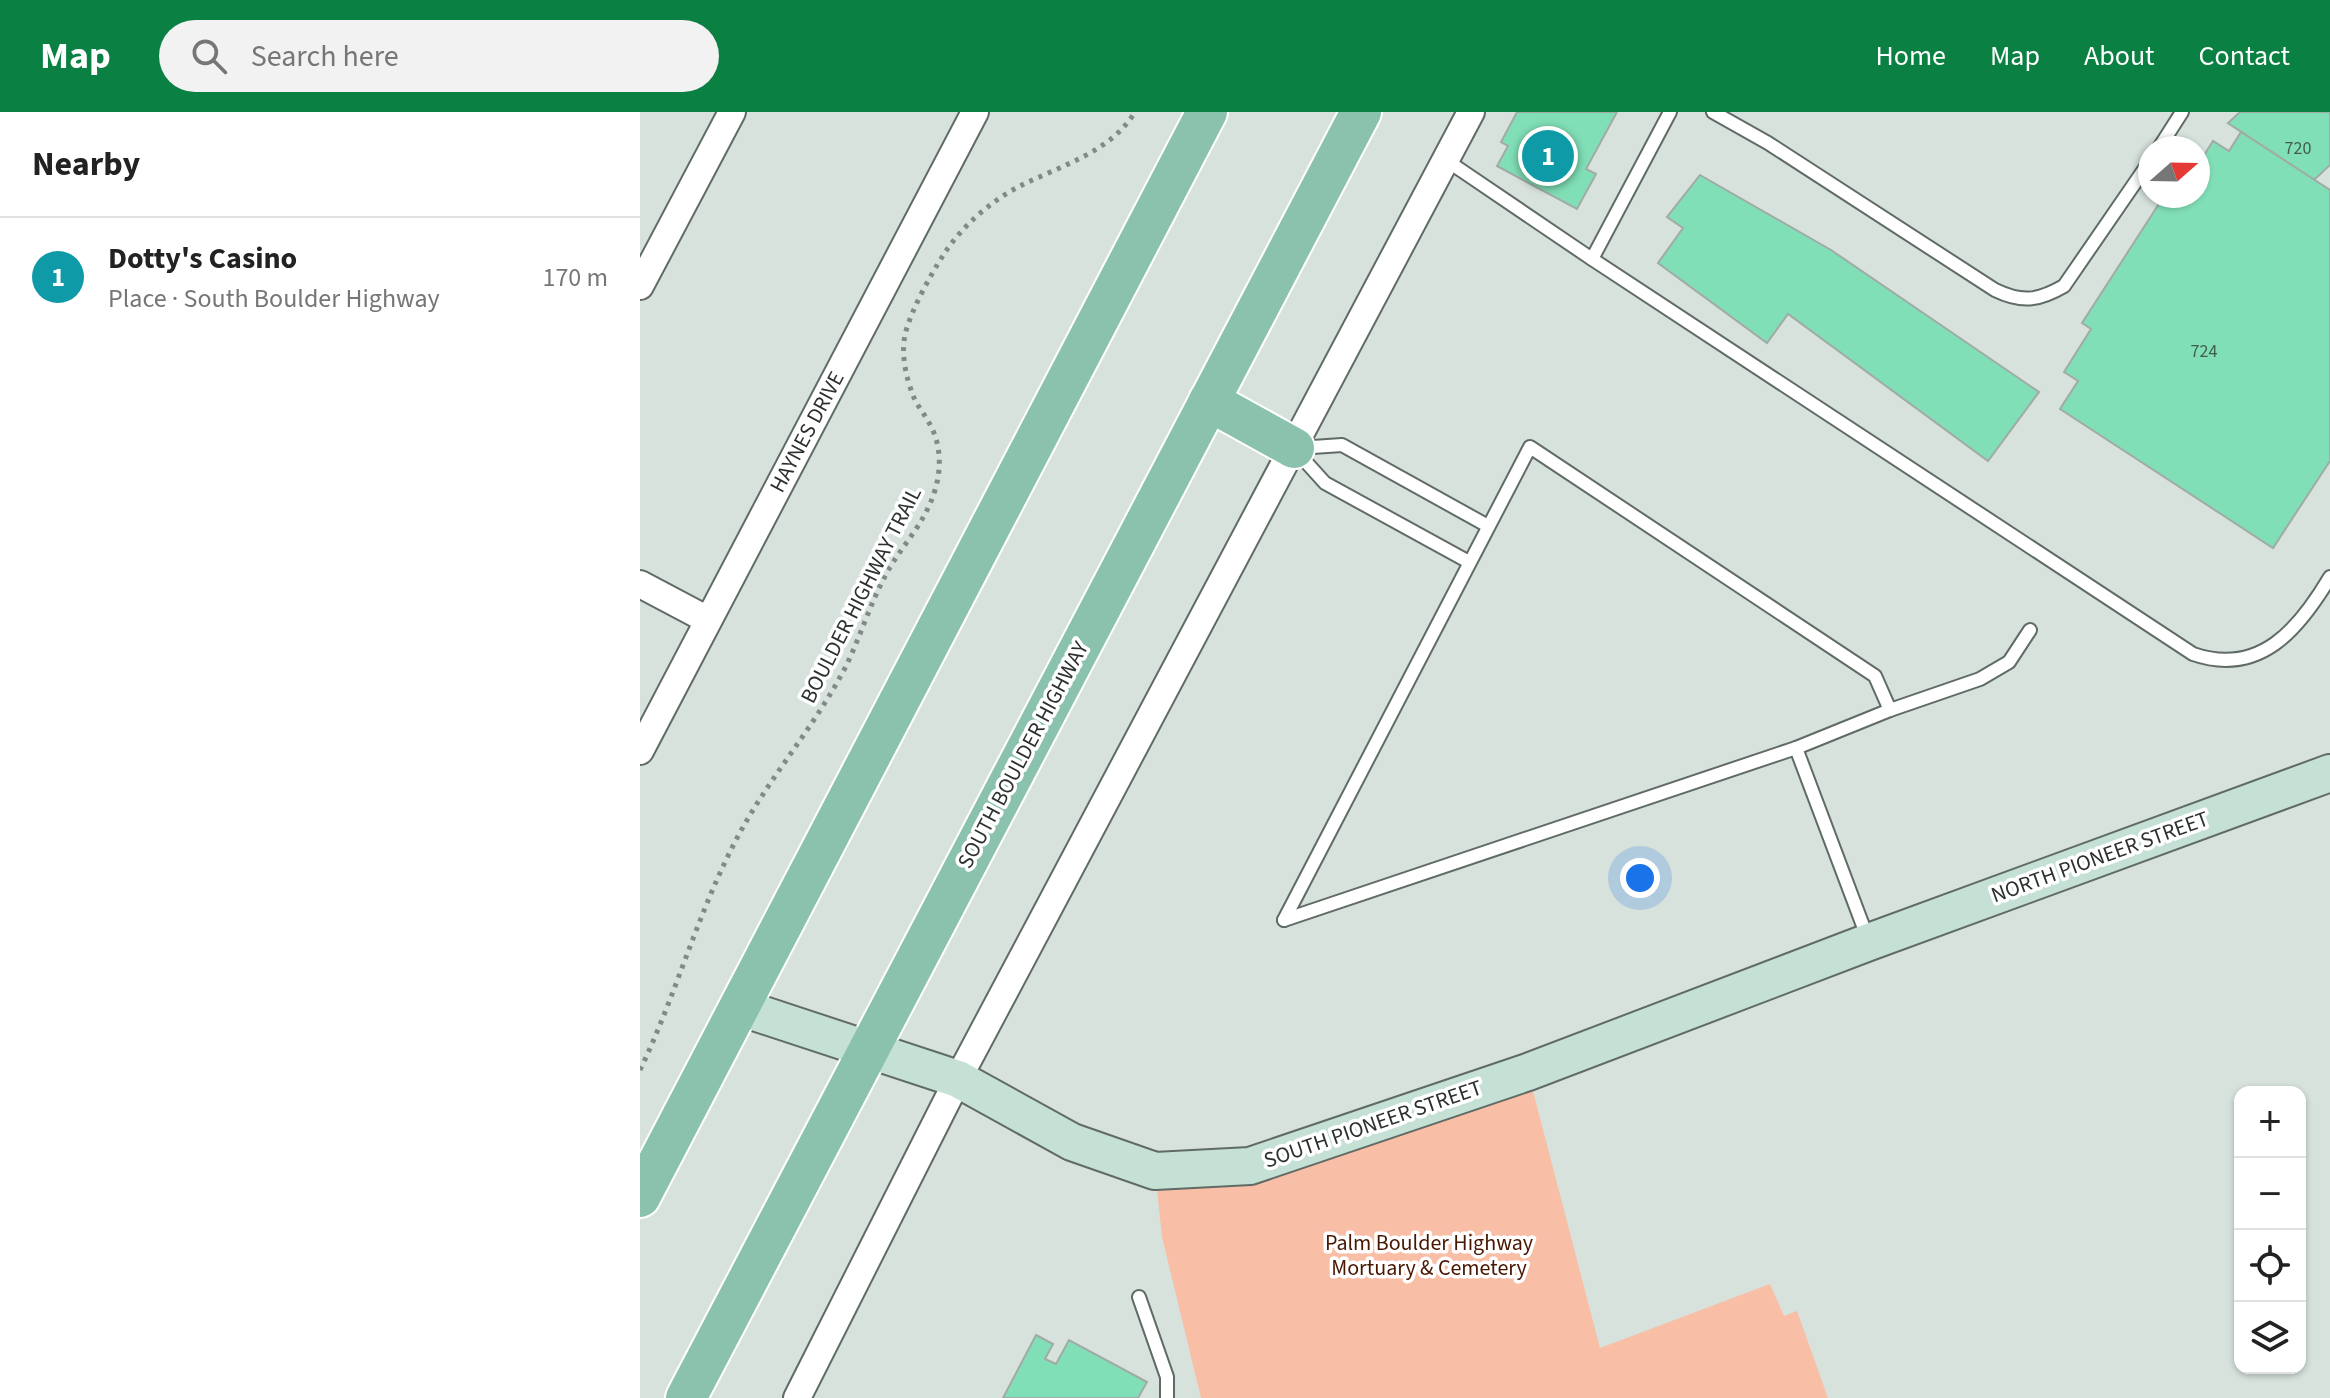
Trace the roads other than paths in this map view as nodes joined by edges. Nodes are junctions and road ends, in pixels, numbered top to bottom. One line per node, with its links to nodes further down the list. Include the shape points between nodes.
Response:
1 (732, 112): 15 (street)
2 (975, 112): 22 (street, HAYNES DRIVE)
3 (1207, 112): 29 (main road)
4 (1361, 112): 16 (main road, SOUTH BOULDER HIGHWAY)
5 (1471, 112): 12 (street)
6 (1670, 112): 14 (lane)
7 (1713, 112): 10 (lane)
8 (1745, 112): 10 (lane)
9 (2182, 112): 11 (lane)
10 (1737, 126): 13 (lane, via 2014,299 2032,299 2064,286)
11 (2167, 136)
12 (1446, 160): 14 (lane); 17 (street)
13 (2138, 178)
14 (1592, 259): 20 (lane, via 2193,654 2212,660 2253,656 2286,636)
15 (640, 286)
16 (1209, 401): 17 (main road); 30 (main road, SOUTH BOULDER HIGHWAY)
17 (1294, 448): 18 (lane, via 1342,445); 19 (lane, via 1325,483); 31 (street)
18 (1488, 526): 19 (lane); 24 (lane, via 1530,447 1875,676)
19 (1469, 562): 25 (lane, via 1284,920)
20 (2330, 577)
21 (640, 584): 22 (street)
22 (708, 620): 26 (street, HAYNES DRIVE)
23 (2030, 630): 24 (lane, via 2000,668)
24 (1890, 710): 25 (lane)
25 (1796, 748): 28 (lane)
26 (640, 751)
27 (2330, 773): 28 (street, NORTH PIONEER STREET)
28 (1869, 942): 31 (street, SOUTH PIONEER STREET, via 1528,1072 1250,1166 1155,1171 1072,1142)
29 (739, 1007): 30 (street, SOUTH PIONEER STREET); 32 (main road)
30 (869, 1050): 31 (street, SOUTH PIONEER STREET); 34 (main road, SOUTH BOULDER HIGHWAY)
31 (958, 1079): 35 (street)
32 (640, 1197)
33 (1139, 1297): 36 (lane, via 1167,1377)
34 (686, 1398)
35 (797, 1398)
36 (1167, 1398)

